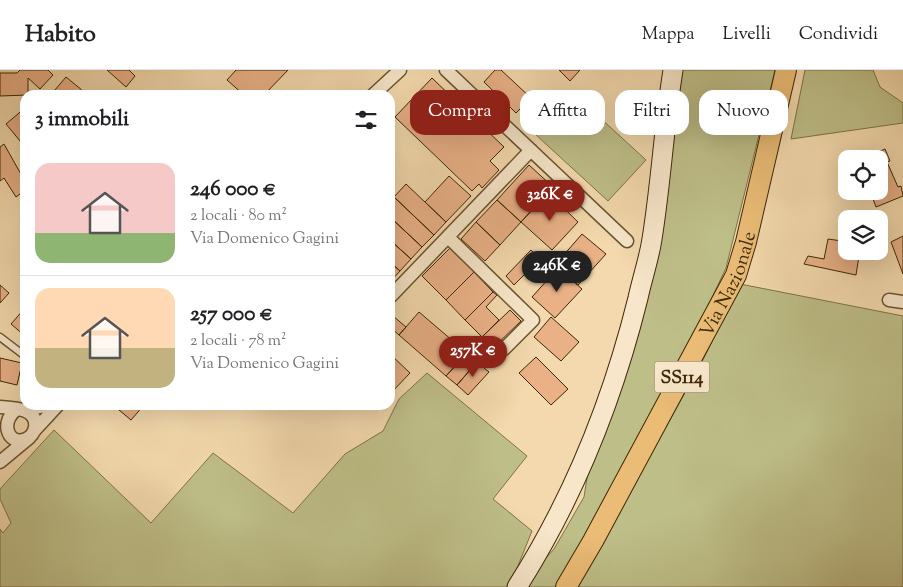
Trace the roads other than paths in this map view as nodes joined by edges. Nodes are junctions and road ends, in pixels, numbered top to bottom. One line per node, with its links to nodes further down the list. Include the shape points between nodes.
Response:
1 (400, 70): 5 (street)
2 (446, 70): 6 (street)
3 (673, 70): 22 (street, via 652,241 613,387)
4 (786, 70): 27 (main road, Via Nazionale / SS114, via 736,275)
5 (378, 90)
6 (531, 150): 7 (street); 8 (street)
7 (448, 237): 9 (street); 13 (street, via 533,320)
8 (627, 241)
9 (395, 292)
10 (889, 300): 11 (street)
11 (903, 302)
12 (0, 337): 14 (lane)
13 (504, 349)
14 (20, 352)
15 (0, 407): 16 (street)
16 (20, 410)
17 (22, 410): 19 (street, via 10,412); 20 (street, via 33,416 35,423)
18 (53, 410): 20 (street)
19 (3, 427): 20 (street, via 13,439 21,440); 21 (street, via 6,446)
20 (31, 434): 21 (street)
21 (0, 461)
22 (583, 461): 23 (lane); 25 (street)
23 (574, 499)
24 (566, 516): 25 (lane)
25 (538, 555): 26 (street)
26 (517, 587)
27 (566, 587)

